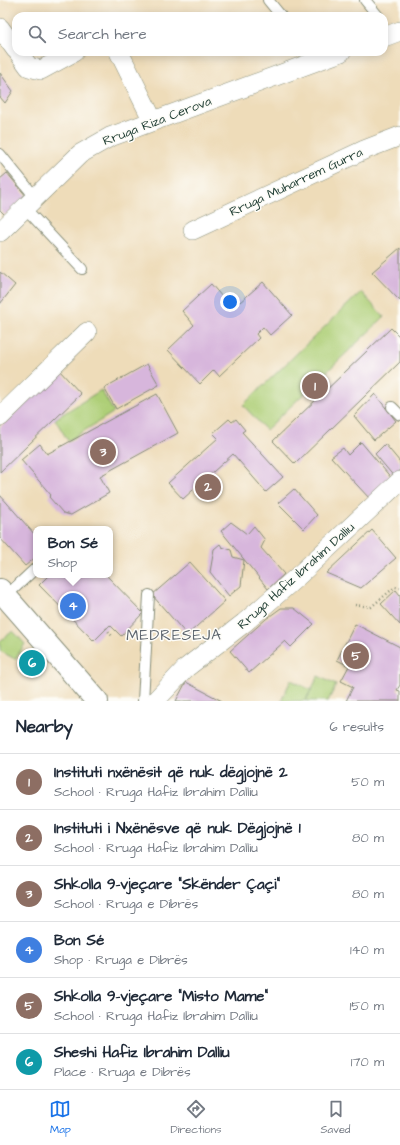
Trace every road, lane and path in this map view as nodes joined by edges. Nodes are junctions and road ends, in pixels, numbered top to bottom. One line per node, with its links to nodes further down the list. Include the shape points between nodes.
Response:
1 (268, 0): 3 (lane)
2 (365, 0): 4 (lane)
3 (278, 12)
4 (375, 12)
5 (0, 28): 6 (street)
6 (12, 44)
7 (21, 56): 8 (street, via 29,67 40,70)
8 (66, 56)
9 (121, 56): 11 (street)
10 (314, 56): 11 (street, Rruga Riza Cerova)
11 (153, 121): 14 (street, Rruga Riza Cerova, via 110,137 80,154)
12 (400, 136): 16 (street, Rruga Muharrem Gurra, via 364,150)
13 (0, 154): 14 (lane)
14 (31, 203): 15 (street, Rruga Riza Cerova); 17 (lane)
15 (1, 230)
16 (193, 230)
17 (82, 269)
18 (87, 332): 21 (street)
19 (392, 407): 20 (lane)
20 (400, 415)
21 (0, 417)
22 (400, 481): 32 (street, Rruga Hafiz Ibrahim Dalliu, via 286,587 186,668)
23 (33, 570): 25 (lane)
24 (400, 588): 27 (path, via 395,586 372,607)
25 (3, 593): 30 (main road)
26 (149, 595): 31 (lane)
27 (355, 605)
28 (106, 628): 29 (path)
29 (112, 636)
30 (98, 701)
31 (143, 701)
32 (155, 701)

